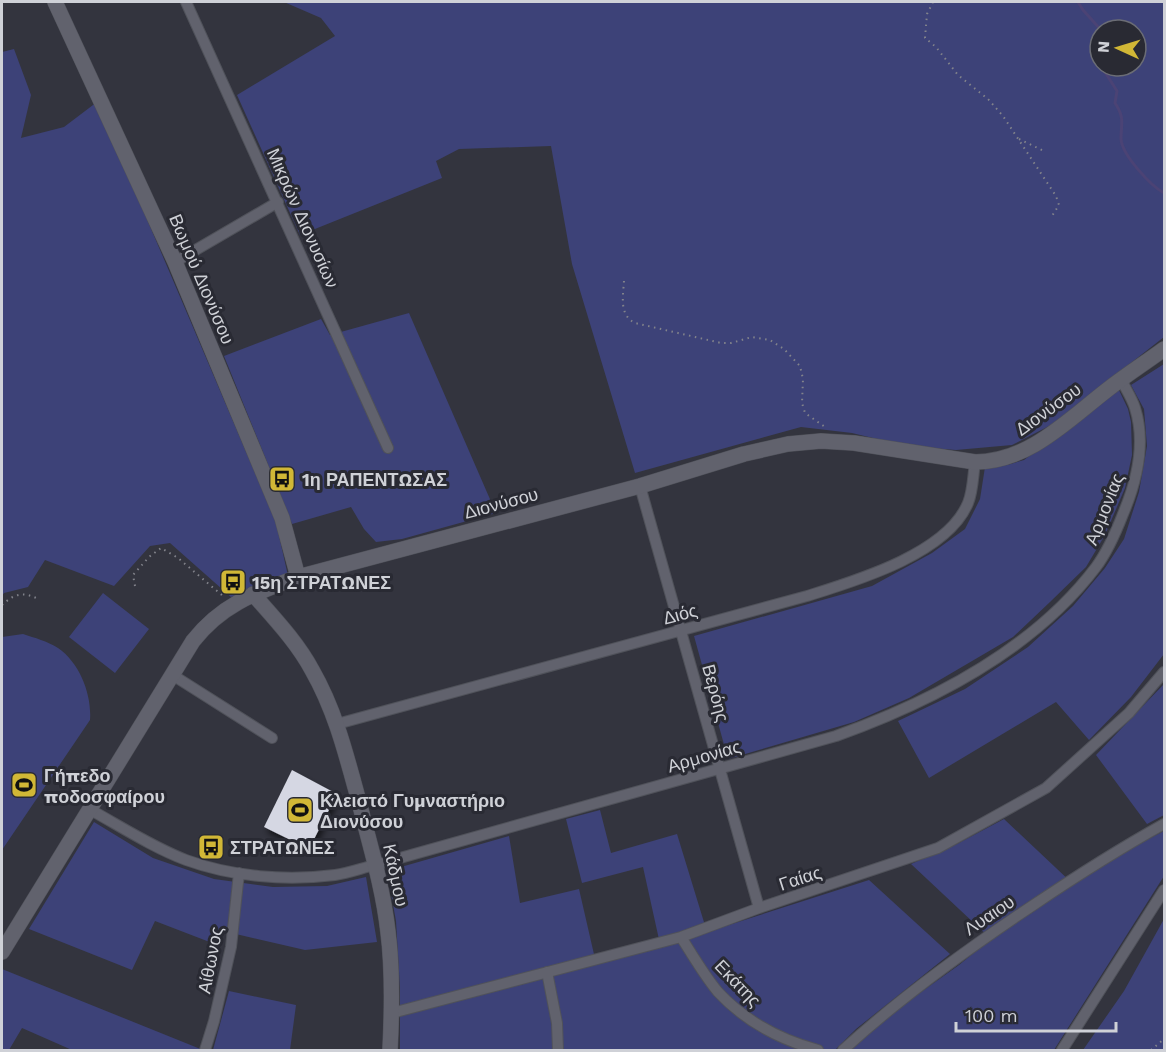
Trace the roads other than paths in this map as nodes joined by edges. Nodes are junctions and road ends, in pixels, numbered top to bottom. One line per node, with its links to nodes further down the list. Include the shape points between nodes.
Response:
1 (55, 2): 4 (main road, Βωμού Διονύσου)
2 (186, 2): 3 (street, Μικρών Διονυσίων)
3 (278, 202): 4 (street); 7 (street, Μικρών Διονυσίων)
4 (175, 262): 10 (main road, Βωμού Διονύσου, via 282,518)
5 (1164, 350): 6 (main road, Διονύσου)
6 (1121, 379): 8 (main road, Διονύσου, via 1042,441 1012,456); 17 (street, Αρμονίας, via 1135,407 1139,464 1113,540 1062,604 1014,645 911,706 836,736)
7 (388, 448)
8 (975, 462): 9 (main road, Διονύσου, via 854,444 805,441 769,447); 12 (street, Διός, via 967,504 954,524 933,544 865,578)
9 (640, 486): 10 (main road, Διονύσου); 12 (street, Βερόης)
10 (298, 577): 11 (main road, Διονύσου)
11 (254, 594): 14 (main road, Διονύσου, via 231,605 202,629); 15 (main road, Κάδμου, via 311,668)
12 (681, 630): 15 (street, Διός); 17 (street, Βερόης)
13 (1164, 672): 23 (street, Γαίας, via 1129,713 1046,788 938,848)
14 (171, 674): 16 (street); 18 (main road, Διονύσου)
15 (337, 724): 20 (main road, Κάδμου)
16 (272, 738)
17 (719, 769): 20 (street, Αρμονίας); 23 (street, Βερόης)
18 (89, 809): 21 (street, Αρμονίας, via 184,859); 25 (main road, Διονύσου)
19 (1164, 824): 32 (street, Λυαιου, via 1120,848 964,951)
20 (375, 865): 21 (street, Αρμονίας, via 336,875 283,877); 27 (main road, Κάδμου, via 388,931)
21 (239, 873): 28 (street, Αίθωνος, via 231,947)
22 (1164, 890): 33 (street)
23 (759, 908): 24 (street, Γαίας)
24 (681, 937): 26 (street, Γαίας); 31 (street, Εκάτης, via 719,992 744,1015 769,1032)
25 (2, 952)
26 (547, 972): 27 (street, Γαίας); 30 (street)
27 (392, 1013): 29 (main road, Κάδμου)
28 (205, 1050)
29 (390, 1050)
30 (558, 1050)
31 (818, 1050)
32 (843, 1050)
33 (1062, 1050)

